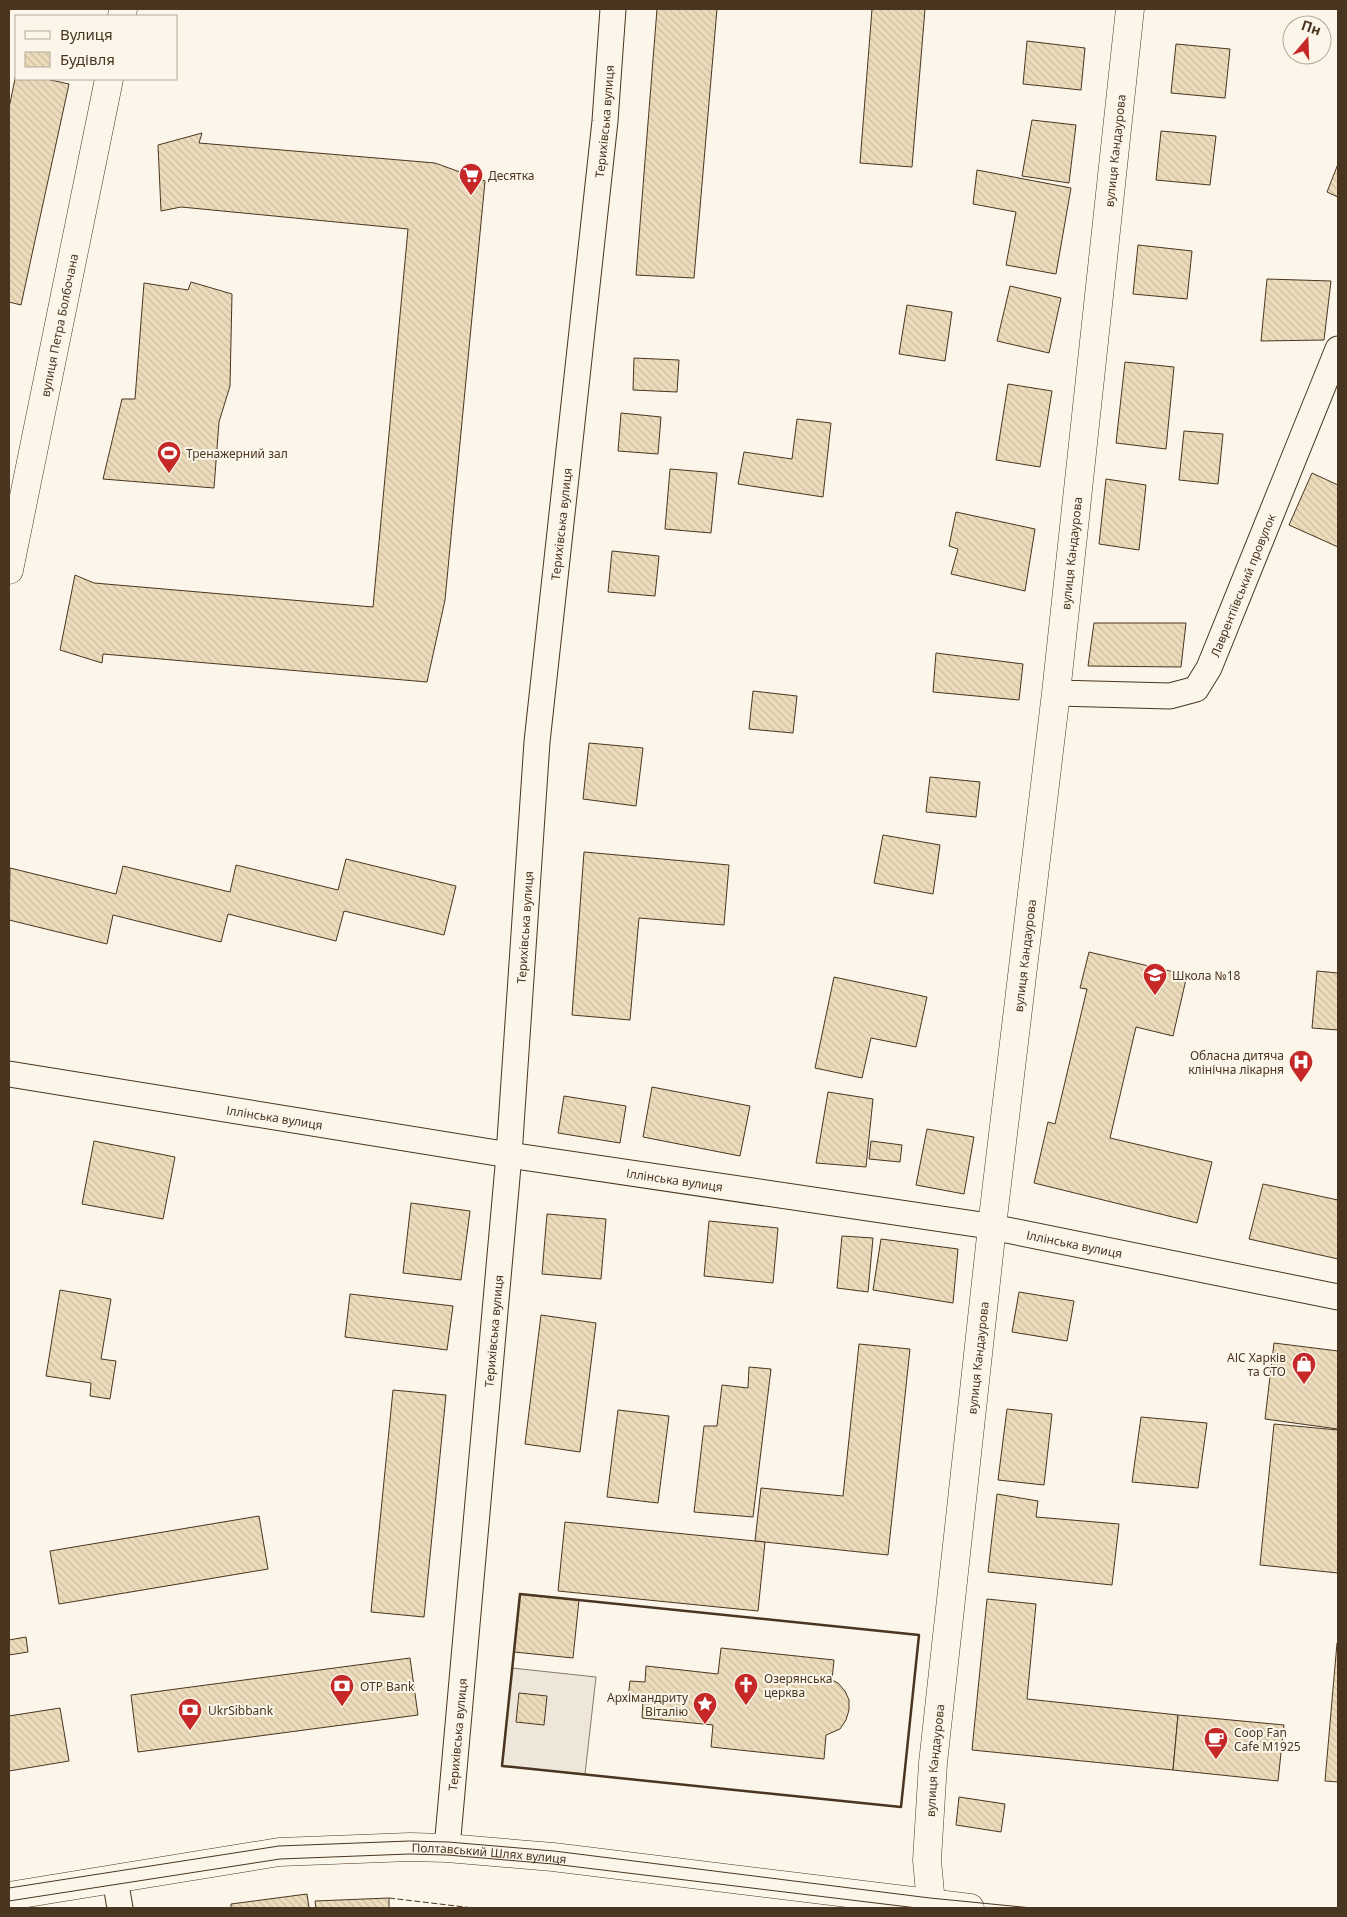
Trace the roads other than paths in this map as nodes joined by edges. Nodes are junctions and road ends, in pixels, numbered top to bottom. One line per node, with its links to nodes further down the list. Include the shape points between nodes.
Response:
1 (613, 9): 8 (street, Терихівська вулиця, via 605,121 537,742)
2 (1130, 9): 6 (street, вулиця Кандаурова)
3 (109, 80): 5 (street, вулиця Петра Болбочана)
4 (1338, 349): 6 (street, Лаврентіївський провулок, via 1210,668 1196,689 1170,696)
5 (9, 570)
6 (1056, 693): 9 (street, вулиця Кандаурова)
7 (9, 1074): 8 (street, Іллінська вулиця)
8 (509, 1155): 9 (street, Іллінська вулиця); 11 (street, Терихівська вулиця)
9 (993, 1226): 10 (street, Іллінська вулиця); 14 (street, вулиця Кандаурова, via 933,1763 927,1860)
10 (1338, 1297)
11 (447, 1848): 12 (street, Полтавський Шлях вулиця, via 279,1852); 14 (street, Полтавський Шлях вулиця, via 553,1857)
12 (115, 1879): 13 (street, Полтавський Шлях вулиця); 15 (street)
13 (9, 1896)
14 (931, 1906): 16 (street, Полтавський Шлях вулиця)
15 (120, 1908)
16 (970, 1908)

